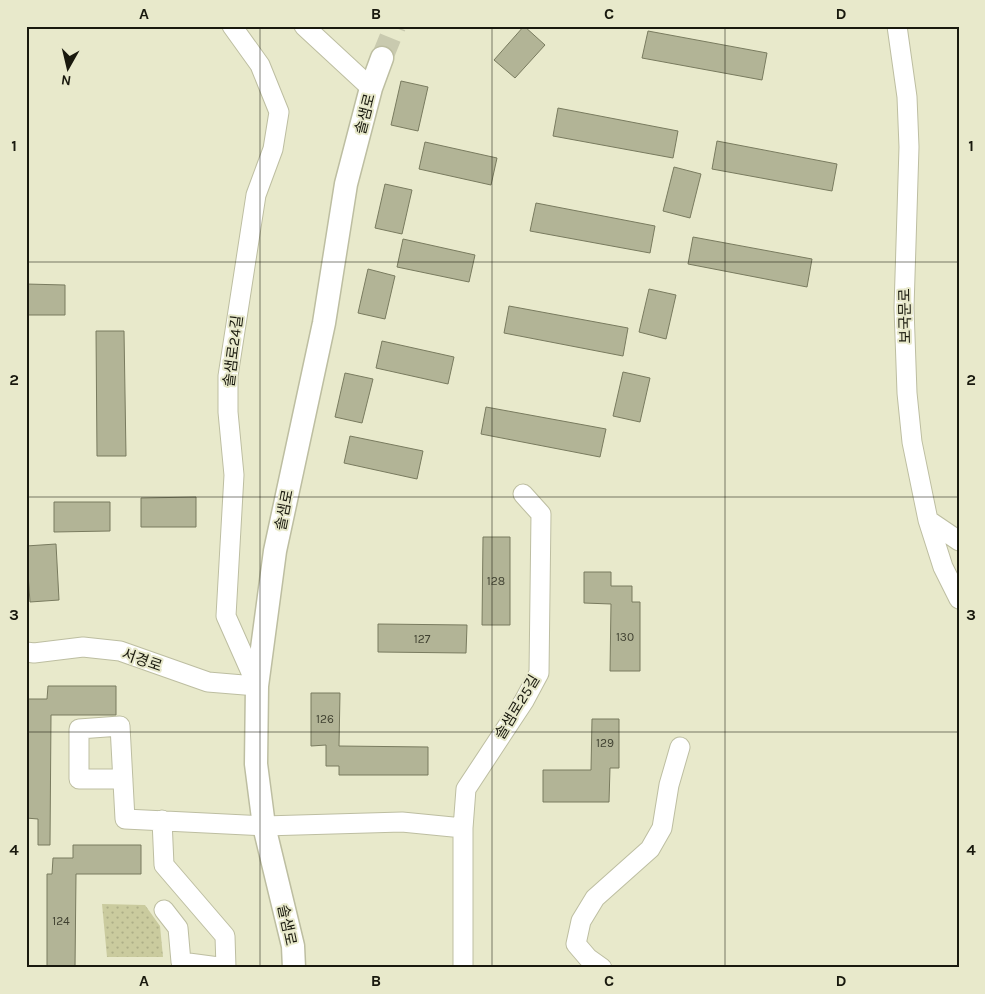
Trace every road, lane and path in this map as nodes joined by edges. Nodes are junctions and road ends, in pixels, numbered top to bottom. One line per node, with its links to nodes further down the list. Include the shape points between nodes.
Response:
1 (232, 26): 11 (street, 솔샘로24길, via 260,65 279,112 273,149 256,195 228,376 234,475 226,616)
2 (304, 26): 5 (street)
3 (897, 26): 7 (street, 보국문로, via 909,147 904,308 907,393 912,442)
4 (382, 58): 5 (main road, 솔샘로)
5 (371, 88): 11 (main road, 솔샘로, via 346,184 324,323 276,551)
6 (523, 494): 16 (street, 솔샘로25길, via 541,514 539,673 524,702 466,790)
7 (928, 520): 8 (street); 9 (street, 보국문로, via 943,567)
8 (959, 541)
9 (959, 599)
10 (26, 652): 11 (street, 서경로, via 84,647 120,651 208,682)
11 (256, 686): 15 (main road, 솔샘로, via 256,764)
12 (680, 747): 21 (street, via 662,828 650,849 595,898 581,921 576,944)
13 (123, 779): 14 (street, via 125,819)
14 (162, 820): 15 (street); 18 (street, via 164,864 225,936)
15 (264, 826): 16 (street, via 402,822); 19 (main road, 솔샘로, via 293,946)
16 (463, 828): 20 (street, 솔샘로25길)
17 (164, 910): 18 (street, via 178,928 181,962)
18 (226, 968)
19 (294, 968)
20 (463, 968)
21 (602, 968)

